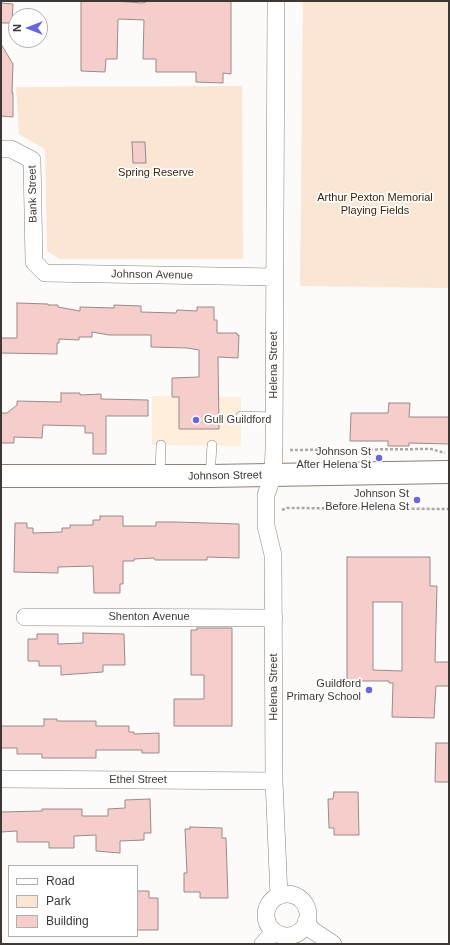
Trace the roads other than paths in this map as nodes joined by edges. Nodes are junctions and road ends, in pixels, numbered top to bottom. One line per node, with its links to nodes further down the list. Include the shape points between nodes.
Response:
1 (276, 1): 4 (street, Helena Street)
2 (1, 149): 3 (street, Bank Street, via 11,149 32,160)
3 (34, 262): 4 (street, Johnson Avenue, via 45,273)
4 (275, 277): 6 (street, Helena Street)
5 (241, 416): 6 (lane)
6 (274, 417): 10 (street, Helena Street)
7 (161, 445): 12 (lane)
8 (212, 446): 13 (lane)
9 (449, 472): 10 (highway, Johnson Street)
10 (273, 475): 13 (highway, Johnson Street); 15 (street, Helena Street, via 266,494 266,526 273,555)
11 (1, 476): 12 (highway, Johnson Street)
12 (160, 476): 13 (highway, Johnson Street)
13 (210, 476)
14 (25, 617): 15 (street, Shenton Avenue)
15 (274, 618): 17 (street, Helena Street)
16 (1, 779): 17 (street, Ethel Street)
17 (274, 781): 18 (street, Helena Street)
18 (279, 896): 19 (street, via 287,894 301,900 308,914); 20 (street, via 267,908)
19 (306, 922): 20 (street, via 296,934); 21 (street, via 312,930)
20 (269, 938)
21 (333, 944)

